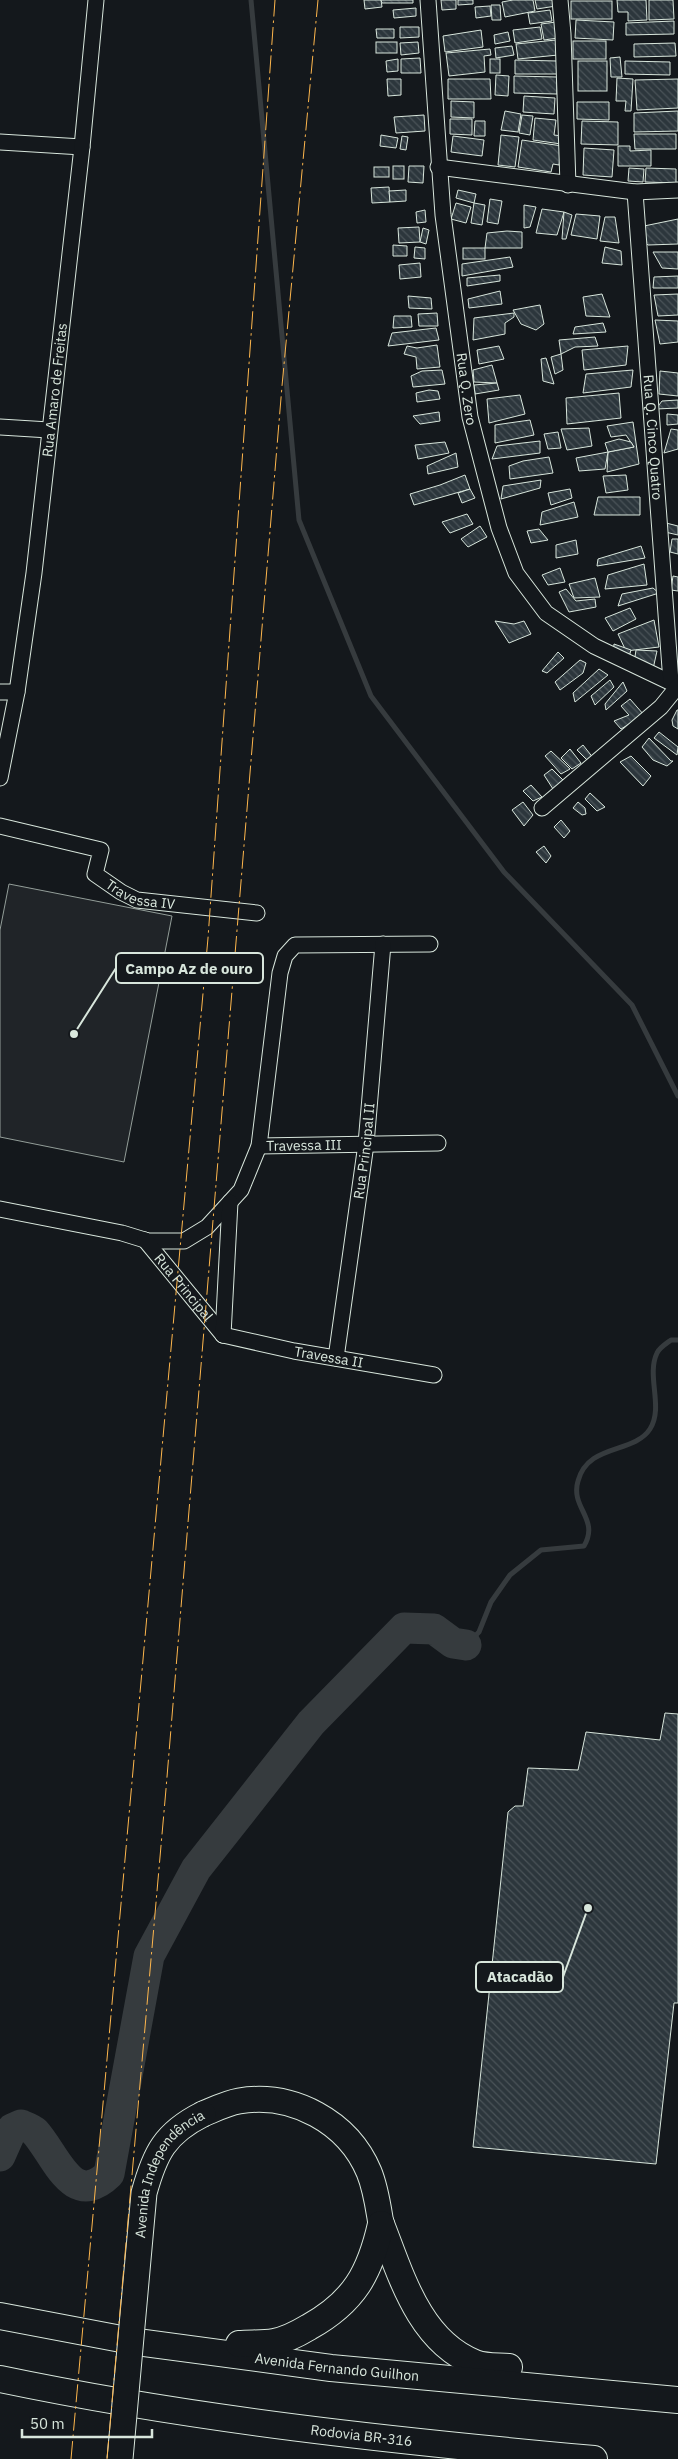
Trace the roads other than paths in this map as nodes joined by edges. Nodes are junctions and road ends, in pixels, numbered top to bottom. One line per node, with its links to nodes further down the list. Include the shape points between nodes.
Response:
1 (96, 0): 5 (street, Rua Amaro de Freitas)
2 (428, 0): 6 (street, Rua Q. Zero)
3 (560, 0): 7 (street)
4 (0, 142): 5 (street)
5 (82, 147): 11 (street, Rua Amaro de Freitas)
6 (438, 167): 7 (street); 12 (street, Rua Q. Zero, via 470,416 499,528 516,573 546,613 563,626 594,646)
7 (568, 185): 9 (street)
8 (678, 190): 9 (street)
9 (635, 192): 12 (street, Rua Q. Cinco Quatro)
10 (0, 427): 11 (street)
11 (49, 430): 14 (street, Rua Amaro de Freitas)
12 (676, 685): 16 (street, via 654,713)
13 (0, 692): 14 (street)
14 (17, 692): 15 (street, Rua Amaro de Freitas)
15 (0, 778)
16 (542, 808)
17 (0, 826): 18 (street, Travessa IV, via 101,850 95,874 137,900)
18 (257, 913)
19 (383, 944): 20 (street); 22 (street, Rua Principal II); 23 (street, via 296,945 285,956 280,972)
20 (430, 944)
21 (438, 1143): 22 (street, Travessa III)
22 (366, 1144): 23 (street, Travessa III); 28 (street, Rua Principal II)
23 (259, 1146): 24 (street, via 241,1190)
24 (230, 1202): 26 (street, via 207,1227 184,1241); 27 (street)
25 (0, 1209): 26 (street)
26 (145, 1240): 27 (street, Rua Principal)
27 (223, 1335): 28 (street, Travessa II)
28 (336, 1358): 29 (street, Travessa II)
29 (434, 1375)
30 (380, 2224): 32 (highway, via 372,2258 355,2290 330,2315 297,2334 274,2342); 34 (highway, via 417,2309 435,2335 454,2353 477,2364 635,2382); 37 (main road, Avenida Independência, bridge, via 375,2188 365,2163 350,2141 323,2118 290,2103 264,2100 237,2101 186,2122 164,2143 152,2166 144,2193)
31 (0, 2316): 32 (highway, Avenida Fernando Guilhon)
32 (175, 2347): 34 (highway, Avenida Fernando Guilhon, via 332,2368)
33 (0, 2379): 36 (highway, Rodovia BR-316, via 131,2404)
34 (651, 2396): 35 (highway, Avenida Fernando Guilhon)
35 (678, 2400)
36 (502, 2455): 38 (highway, Rodovia BR-316)
37 (120, 2459)
38 (594, 2459)

